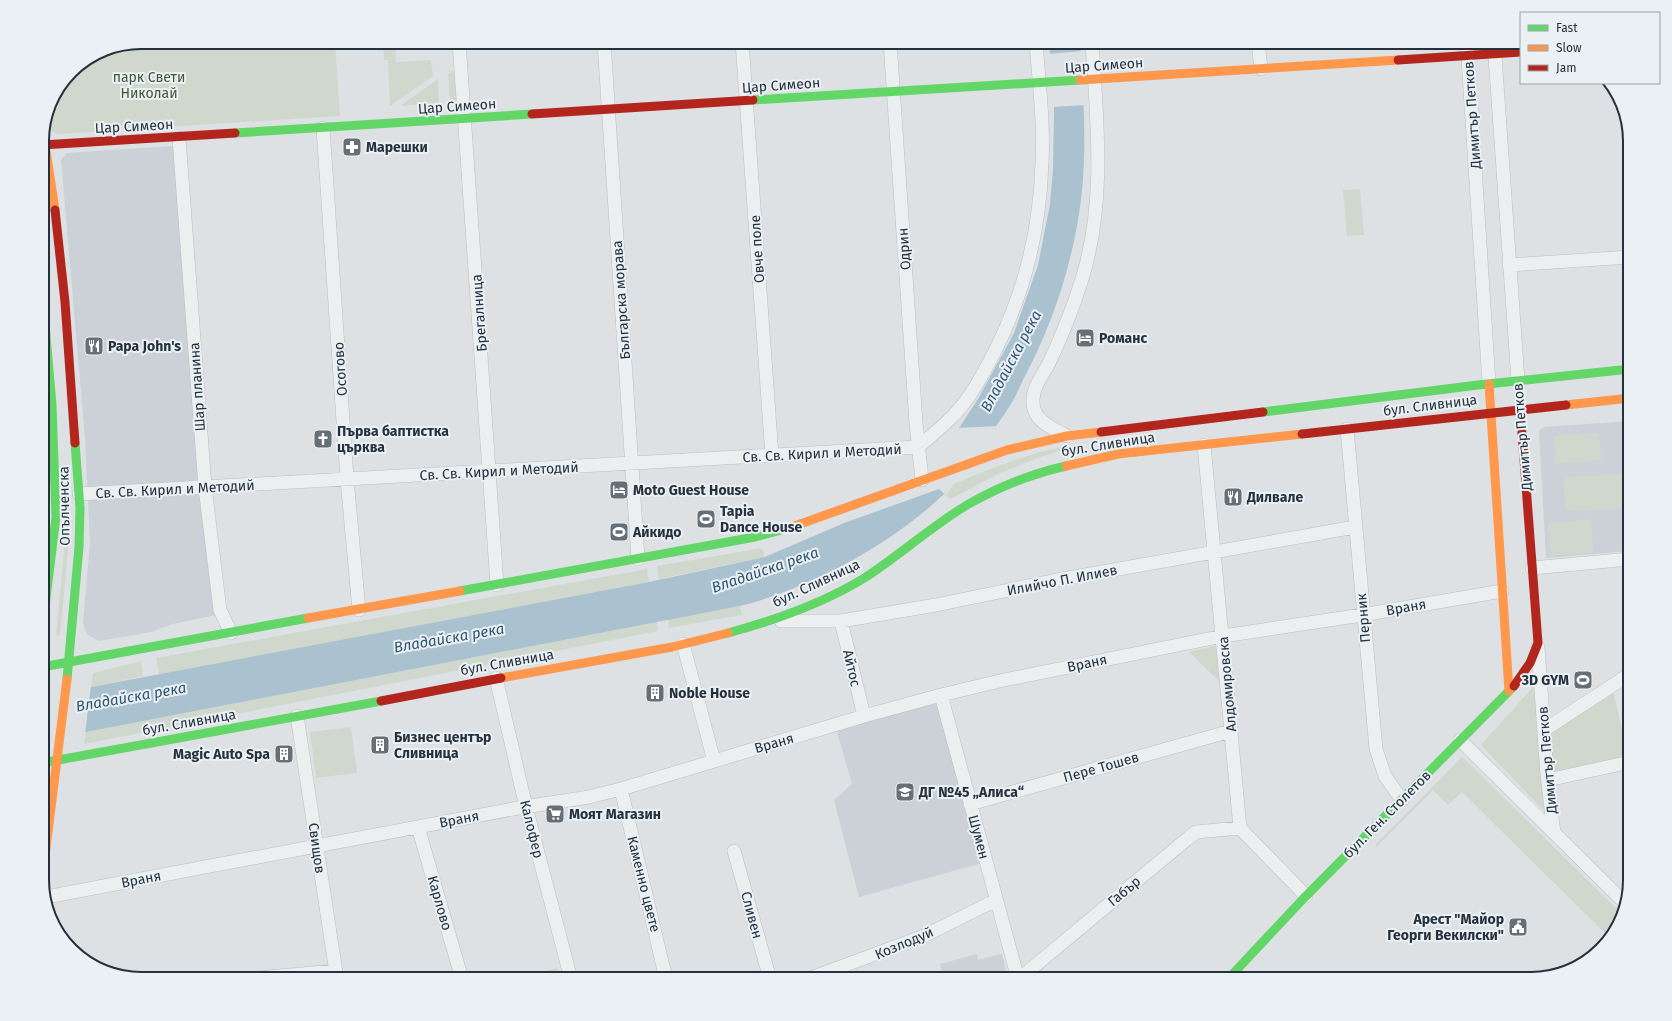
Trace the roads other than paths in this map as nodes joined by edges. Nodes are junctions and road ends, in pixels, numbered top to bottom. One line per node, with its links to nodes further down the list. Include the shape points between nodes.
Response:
1 (460, 49): 20 (street, Брегалница)
2 (605, 49): 19 (street, Българска морава)
3 (742, 49): 18 (street, Овче поле)
4 (890, 49): 17 (street, Одрин)
5 (1037, 49): 16 (street)
6 (1092, 49): 15 (street)
7 (1259, 49): 14 (street)
8 (1468, 49): 13 (street, Димитър Петков)
9 (1491, 49): 13 (main road, Цар Симеон)
10 (1495, 49): 26 (street, Димитър Петков)
11 (1502, 49): 12 (main road, Цар Симеон)
12 (1520, 52)
13 (1468, 55): 14 (main road, Цар Симеон); 30 (street, Димитър Петков)
14 (1260, 69): 15 (main road, Цар Симеон)
15 (1091, 80): 16 (main road, Цар Симеон); 35 (street, via 1099,132 1097,205 1092,236 1072,307 1035,390 1033,401 1038,419)
16 (1043, 83): 17 (main road, Цар Симеон); 37 (street, via 1041,185 1032,246 1024,276 1004,332 975,388)
17 (893, 92): 18 (main road, Цар Симеон); 37 (street, Одрин)
18 (746, 102): 19 (main road, Цар Симеон); 38 (street, Овче поле)
19 (609, 110): 20 (main road, Цар Симеон); 39 (street, Българска морава)
20 (465, 120): 21 (main road, Цар Симеон); 40 (street, Брегалница)
21 (323, 128): 22 (main road, Цар Симеон); 41 (street, Осогово)
22 (179, 138): 23 (main road, Цар Симеон); 43 (street, Шар планина)
23 (49, 145)
24 (49, 165): 44 (main road, Опълченска, via 65,302)
25 (1623, 257): 26 (street)
26 (1509, 265): 29 (street, Димитър Петков)
27 (49, 370): 45 (main road, Опълченска)
28 (1623, 370): 29 (main road, бул. Сливница)
29 (1518, 381): 30 (main road, бул. Сливница); 32 (main road, Димитър Петков)
30 (1489, 384): 33 (main road, Димитър Петков); 35 (main road, бул. Сливница)
31 (1623, 399): 32 (main road, бул. Сливница)
32 (1520, 409): 33 (main road, бул. Сливница); 52 (main road, Димитър Петков)
33 (1490, 412): 34 (main road, бул. Сливница); 54 (main road, Димитър Петков)
34 (1347, 429): 36 (main road, бул. Сливница); 47 (street, Перник)
35 (1066, 436): 42 (main road, бул. Сливница, via 984,458)
36 (1204, 445): 48 (street, Алдомировска); 58 (main road, бул. Сливница, via 1118,454 1056,467 1017,481 967,505 849,586)
37 (919, 452): 38 (street, Св. Св. Кирил и Методий); 42 (street, Одрин)
38 (772, 456): 39 (street, Св. Св. Кирил и Методий)
39 (632, 464): 40 (street, Св. Св. Кирил и Методий); 49 (street, Българска морава)
40 (490, 471): 41 (street, Св. Св. Кирил и Методий); 53 (street, Брегалница)
41 (347, 479): 43 (street, Св. Св. Кирил и Методий); 55 (street, Осогово)
42 (922, 480): 49 (main road, бул. Сливница, via 777,531)
43 (205, 487): 44 (street, Св. Св. Кирил и Методий); 59 (street, Шар планина, via 220,610)
44 (79, 494): 63 (main road, Опълченска, via 79,547)
45 (56, 495): 46 (street); 51 (main road, Опълченска, via 56,517)
46 (49, 496)
47 (1355, 527): 48 (street, Илийчо П. Илиев); 56 (street, Перник)
48 (1213, 553): 57 (street, Илийчо П. Илиев, via 1057,580 936,605); 60 (street, Алдомировска)
49 (638, 559): 53 (main road, бул. Сливница)
50 (1623, 560): 52 (street)
51 (49, 565)
52 (1532, 568): 61 (main road, Димитър Петков)
53 (497, 584): 55 (main road, бул. Сливница)
54 (1502, 591): 56 (street, Враня); 67 (main road, Димитър Петков)
55 (359, 610): 59 (main road, бул. Сливница)
56 (1362, 615): 60 (street, Враня); 80 (street, Перник, via 1376,749 1385,776)
57 (841, 620): 58 (street, Илийчо П. Илиев); 70 (street, Айтос)
58 (768, 621): 62 (main road, бул. Сливница, via 728,634)
59 (231, 633): 63 (main road, бул. Сливница)
60 (1223, 636): 68 (street, Враня); 72 (street, Алдомировска)
61 (1538, 643): 67 (main road, бул. Ген. Столетов, via 1528,667); 71 (street, Димитър Петков)
62 (683, 644): 65 (main road, бул. Сливница); 75 (street)
63 (68, 663): 64 (main road, бул. Сливница); 74 (main road, Опълченска)
64 (49, 666)
65 (496, 678): 69 (main road, бул. Сливница); 82 (street, Калофер)
66 (1623, 679): 71 (street)
67 (1509, 691): 73 (main road, бул. Ген. Столетов)
68 (941, 695): 70 (street, Враня); 81 (street, Шумен)
69 (297, 716): 74 (main road, бул. Сливница); 87 (street, Свищов)
70 (864, 716): 75 (street, Враня)
71 (1544, 730): 78 (street, Димитър Петков)
72 (1231, 731): 81 (street, Пере Тошев); 85 (street, Алдомировска)
73 (1460, 740): 80 (main road, бул. Ген. Столетов); 86 (street)
74 (56, 761): 76 (main road, бул. Сливница); 83 (main road, Опълченска)
75 (714, 761): 79 (street, Враня)
76 (49, 762)
77 (1623, 764): 78 (street)
78 (1548, 780): 86 (street, Димитър Петков)
79 (621, 789): 82 (street, Враня); 96 (street, Каменно цвете)
80 (1402, 800): 90 (main road, бул. Ген. Столетов)
81 (970, 804): 92 (street, Шумен)
82 (526, 807): 84 (street, Враня); 95 (street, Калофер)
83 (49, 820)
84 (418, 827): 87 (street, Враня); 94 (street, Карлово)
85 (1240, 828): 90 (street); 100 (street, Габър, via 1196,832)
86 (1554, 833): 91 (street)
87 (316, 846): 89 (street, Враня); 93 (street, Свищов)
88 (734, 851): 97 (street, Сливен)
89 (51, 896)
90 (1306, 896): 101 (main road, бул. Ген. Столетов)
91 (1621, 899)
92 (996, 900): 98 (street, Козлодуй, via 924,936); 99 (street, Шумен)
93 (336, 972)
94 (460, 972)
95 (569, 972)
96 (664, 972)
97 (768, 972)
98 (827, 972)
99 (1016, 972)
100 (1026, 972)
101 (1235, 972)

